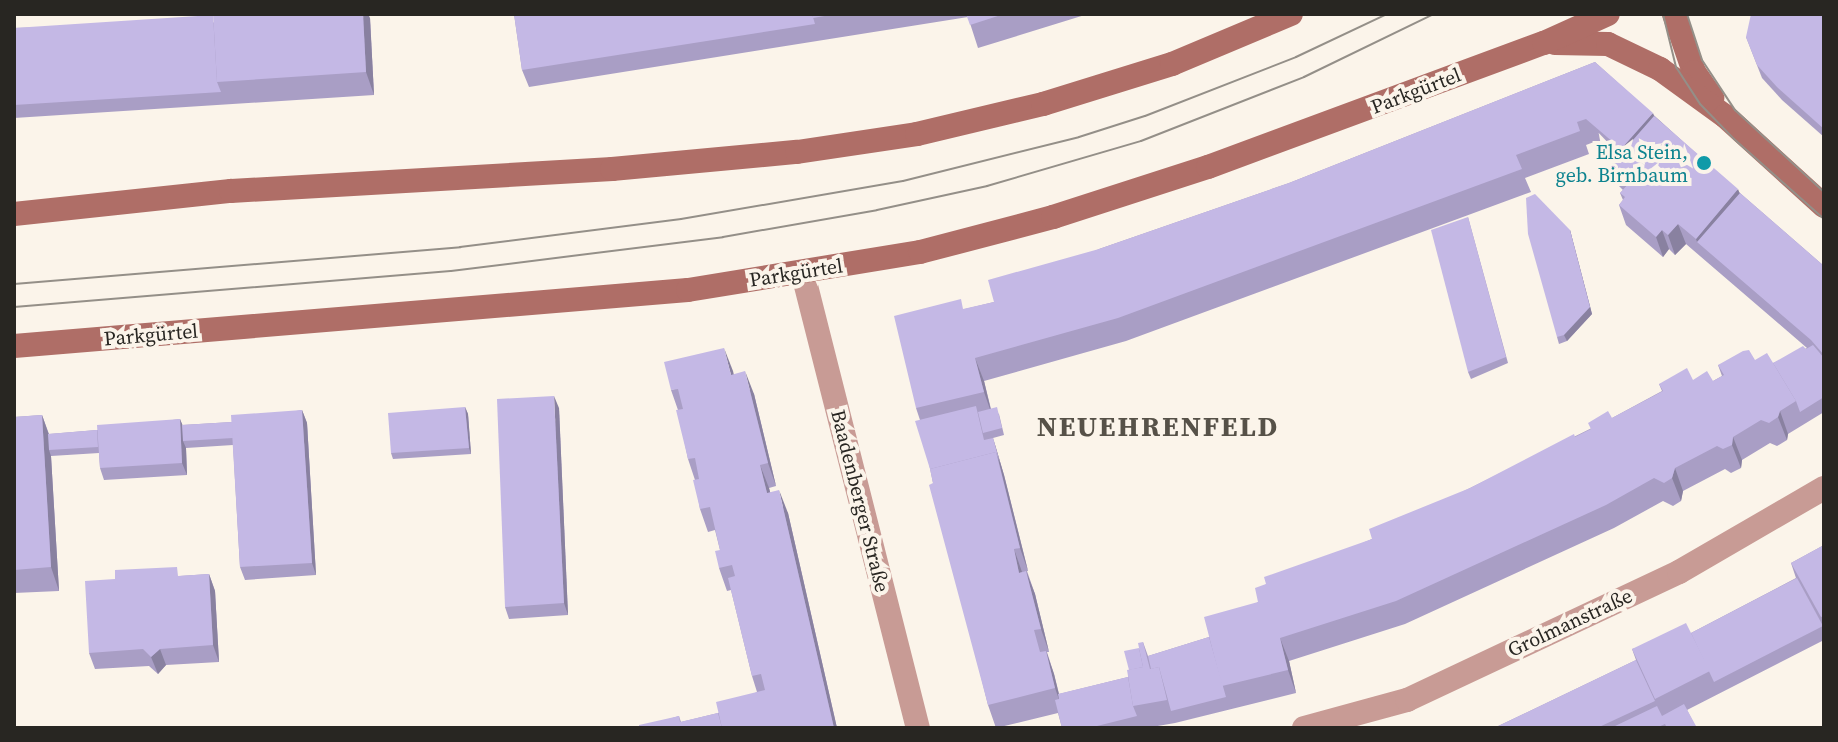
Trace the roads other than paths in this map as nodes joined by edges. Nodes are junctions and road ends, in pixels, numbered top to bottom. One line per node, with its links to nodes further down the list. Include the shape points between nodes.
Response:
1 (1291, 14): 7 (main road, via 1172,64 1043,104 917,134 797,152 612,169 231,191)
2 (1608, 14): 4 (main road, Parkgürtel)
3 (1674, 14): 5 (main road, via 1694,72)
4 (1544, 43): 5 (main road, via 1608,44 1660,69); 8 (main road, Parkgürtel, via 1281,141 1053,217 920,252)
5 (1725, 116): 6 (main road)
6 (1824, 206)
7 (14, 214)
8 (803, 274): 9 (main road, Parkgürtel, via 688,290); 11 (street, Baadenberger Straße)
9 (14, 346)
10 (1824, 488): 12 (street, Grolmanstraße, via 1679,572 1407,700)
11 (918, 728)
12 (1304, 728)

